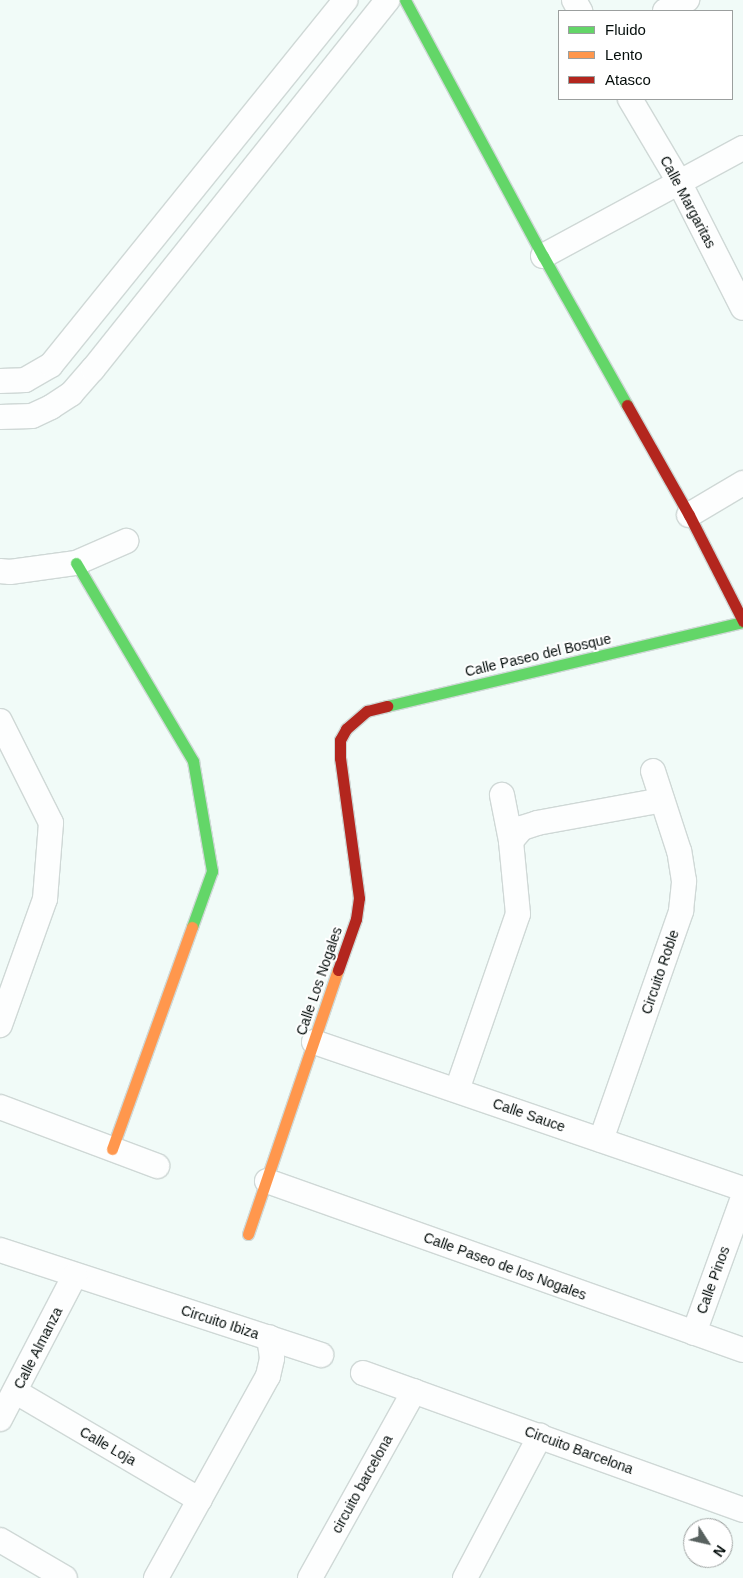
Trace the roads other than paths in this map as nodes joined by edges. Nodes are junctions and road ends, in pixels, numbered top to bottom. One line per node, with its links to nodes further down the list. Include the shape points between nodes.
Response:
1 (346, 0): 11 (street, via 56,359 25,380)
2 (388, 0): 12 (street, via 70,394 32,416)
3 (404, 0): 9 (street)
4 (687, 0): 5 (street)
5 (667, 10)
6 (631, 100): 8 (street, Calle Margaritas)
7 (743, 148): 8 (street)
8 (679, 182): 9 (street); 10 (street, Calle Margaritas)
9 (543, 256): 14 (street)
10 (743, 308)
11 (0, 381)
12 (0, 417)
13 (743, 483): 14 (street)
14 (689, 515): 18 (street)
15 (126, 541): 16 (street)
16 (76, 563): 17 (street); 30 (street, via 194,761 212,871)
17 (0, 571)
18 (743, 621): 20 (street, Calle Paseo del Bosque, via 367,711)
19 (0, 721): 25 (street, via 52,823 45,899)
20 (346, 729): 26 (street, Calle Los Nogales, via 340,740 340,758 359,898 356,919)
21 (653, 771): 23 (street, Circuito Roble)
22 (502, 795): 24 (street)
23 (662, 800): 24 (street, via 522,828); 29 (street, Circuito Roble, via 679,851 684,881 680,911)
24 (511, 841): 27 (street, via 518,914)
25 (0, 1025)
26 (314, 1042): 27 (street, Calle Sauce); 32 (street, Calle Los Nogales)
27 (457, 1090): 29 (street, Calle Sauce)
28 (0, 1107): 30 (street)
29 (600, 1140): 33 (street, Calle Sauce)
30 (112, 1149): 31 (street)
31 (157, 1166)
32 (266, 1181): 35 (street, Calle Los Nogales); 38 (street, Calle Paseo de los Nogales)
33 (743, 1189)
34 (743, 1198): 38 (street, Calle Pinos)
35 (248, 1234)
36 (0, 1250): 37 (street, Circuito Ibiza)
37 (76, 1275): 39 (street, Circuito Ibiza); 44 (street, Calle Almanza)
38 (694, 1333): 40 (street, Calle Paseo de los Nogales)
39 (269, 1337): 41 (street); 47 (street, Circuito Ibiza, via 272,1358 268,1376)
40 (743, 1350)
41 (321, 1355)
42 (363, 1373): 43 (street, Circuito Barcelona)
43 (414, 1390): 46 (street, Circuito Barcelona); 52 (street, circuito barcelona)
44 (16, 1392): 45 (street, Calle Almanza); 47 (street, Calle Loja)
45 (0, 1420)
46 (540, 1436): 48 (street, Circuito Barcelona); 53 (street, circuito barcelona)
47 (200, 1500): 51 (street, Circuito Ibiza)
48 (743, 1510)
49 (0, 1540): 50 (street)
50 (64, 1578)
51 (156, 1578)
52 (310, 1578)
53 (464, 1578)

